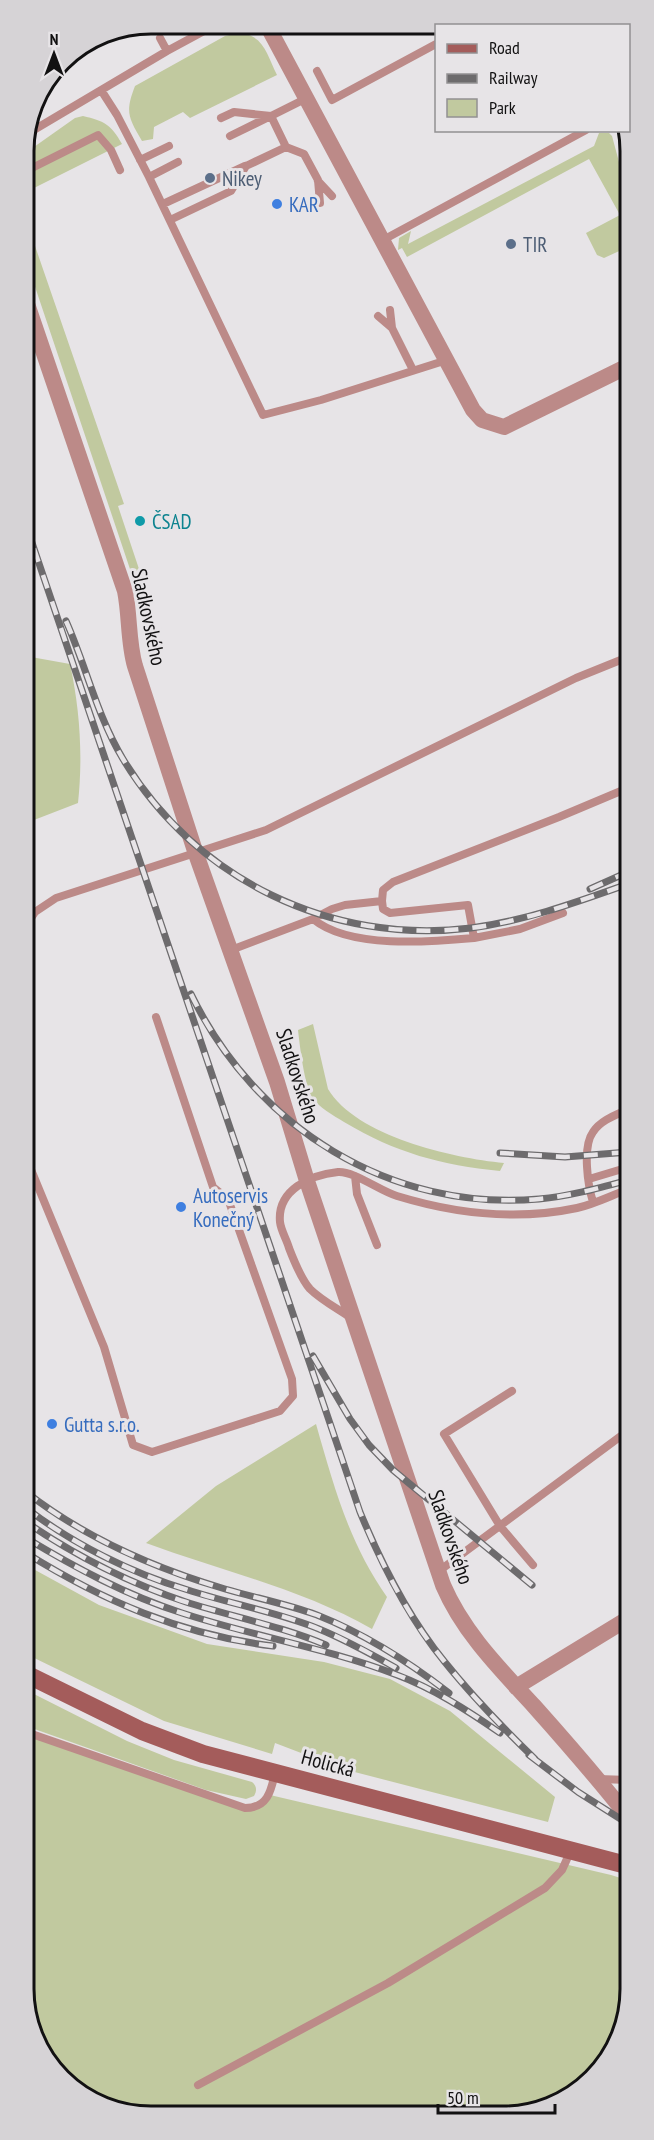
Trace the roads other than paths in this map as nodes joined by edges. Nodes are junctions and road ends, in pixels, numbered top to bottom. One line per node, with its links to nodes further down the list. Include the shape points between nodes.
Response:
1 (197, 35): 5 (lane)
2 (272, 35): 8 (street)
3 (160, 38): 5 (lane)
4 (435, 45): 6 (lane, via 332,100)
5 (167, 51): 7 (lane)
6 (317, 71)
7 (101, 90): 11 (lane); 16 (lane)
8 (307, 98): 9 (lane); 27 (street)
9 (271, 116): 10 (lane, via 234,112); 13 (lane); 15 (lane)
10 (221, 118)
11 (37, 128)
12 (582, 132): 27 (lane)
13 (230, 136)
14 (169, 146): 16 (lane)
15 (286, 147): 18 (lane); 22 (lane, via 304,154)
16 (140, 160): 21 (lane)
17 (178, 162): 21 (lane)
18 (246, 166): 25 (lane); 26 (lane, via 231,191)
19 (35, 167): 20 (lane, via 98,135 111,150)
20 (120, 170)
21 (149, 177): 25 (lane)
22 (318, 180): 23 (lane); 24 (lane)
23 (332, 196)
24 (320, 203)
25 (163, 204): 26 (lane)
26 (170, 220): 33 (lane, via 263,415)
27 (383, 240): 32 (street)
28 (390, 310): 30 (lane)
29 (378, 316): 30 (lane)
30 (392, 328): 33 (lane)
31 (35, 336): 37 (street, Sladkovského, via 125,591 130,649)
32 (447, 360): 33 (lane); 34 (street, via 473,410 482,420 504,427)
33 (412, 370)
34 (620, 370)
35 (620, 660): 37 (lane, via 266,830)
36 (620, 792): 38 (lane, via 393,882 383,890)
37 (196, 854): 39 (lane, via 56,898); 43 (street, Sladkovského)
38 (381, 901): 41 (lane, via 345,905); 42 (lane, via 390,914 468,905)
39 (35, 913)
40 (562, 913): 42 (lane)
41 (313, 919): 42 (lane, via 332,931 372,939 416,942); 43 (lane)
42 (474, 938)
43 (231, 950): 50 (street, Sladkovského, via 278,1082)
44 (156, 1017): 48 (lane, via 213,1187 228,1199 292,1379 293,1396 280,1411 152,1452 133,1445 104,1347)
45 (619, 1113): 49 (lane, via 593,1132 588,1143)
46 (619, 1170): 49 (lane)
47 (355, 1176): 50 (lane, via 341,1172); 52 (lane, via 392,1195 427,1206 477,1214 526,1215); 53 (lane, via 357,1194)
48 (34, 1178)
49 (589, 1179): 52 (lane)
50 (307, 1181): 54 (street, Sladkovského); 54 (lane, via 292,1188 281,1203 280,1223 309,1289)
51 (619, 1192): 52 (lane)
52 (593, 1202)
53 (377, 1245)
54 (354, 1321): 59 (street, Sladkovského)
55 (512, 1391): 57 (lane, via 444,1434)
56 (619, 1437): 57 (lane)
57 (500, 1526): 58 (lane); 59 (lane)
58 (533, 1565)
59 (439, 1571): 62 (street, Sladkovského, via 453,1607)
60 (619, 1624): 62 (street)
61 (34, 1678): 64 (street, Holická, via 164,1740)
62 (516, 1687): 65 (street, Sladkovského)
63 (34, 1735): 64 (lane, via 244,1808 266,1800)
64 (275, 1773): 68 (street, Holická)
65 (598, 1779): 66 (lane); 67 (street, Sladkovského)
66 (619, 1780)
67 (619, 1805)
68 (571, 1850): 69 (street, Holická); 70 (lane, via 562,1870 545,1888 388,1983)
69 (619, 1863)
70 (198, 2085)

